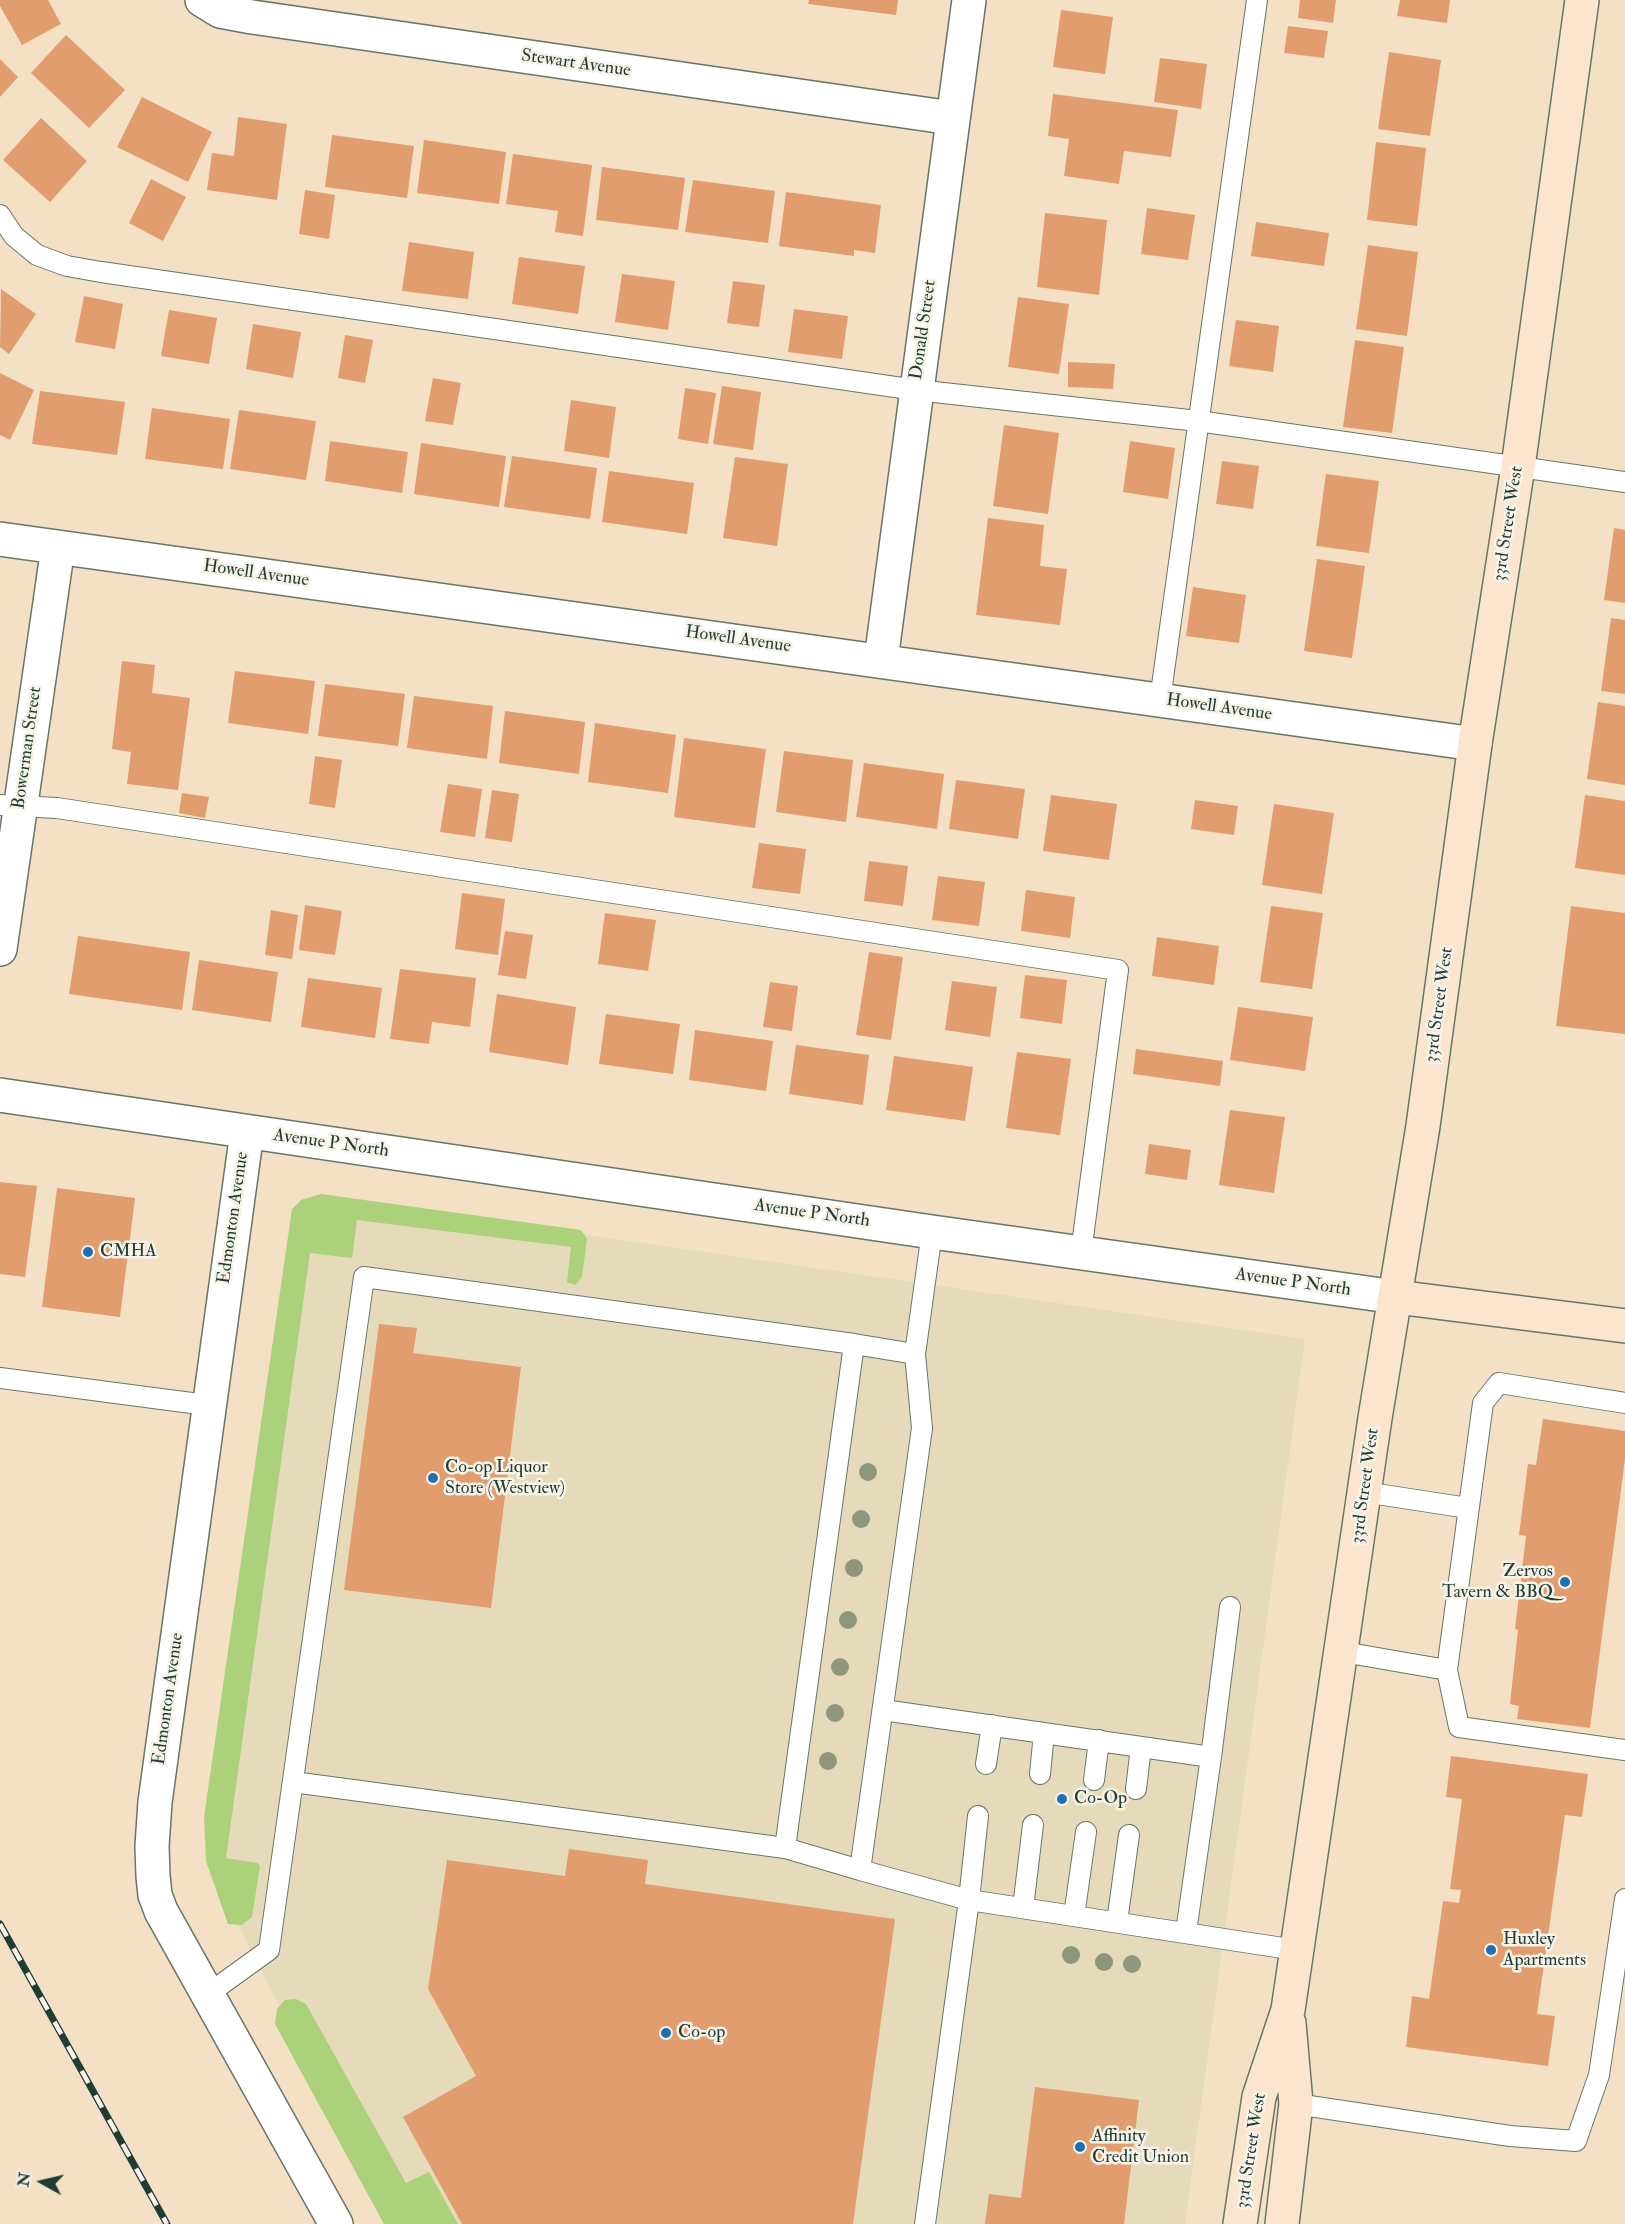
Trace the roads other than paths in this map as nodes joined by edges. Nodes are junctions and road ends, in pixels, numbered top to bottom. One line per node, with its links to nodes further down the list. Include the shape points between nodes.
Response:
1 (202, 0): 5 (street, Stewart Avenue, via 220,11 252,17)
2 (969, 0): 5 (street, Donald Street)
3 (1257, 0): 8 (lane)
4 (1582, 0): 9 (main road, 33rd Street West)
5 (952, 118): 7 (street, Donald Street)
6 (0, 215): 7 (lane, via 14,236 37,255 67,266)
7 (916, 390): 8 (lane); 13 (street, Donald Street)
8 (1198, 421): 9 (lane); 14 (lane)
9 (1518, 467): 10 (lane); 15 (main road, 33rd Street West)
10 (1625, 482)
11 (0, 539): 12 (street, Howell Avenue)
12 (58, 547): 13 (street, Howell Avenue); 16 (street, Bowerman Street)
13 (881, 660): 14 (street, Howell Avenue)
14 (1161, 700): 15 (street, Howell Avenue)
15 (1475, 744): 22 (main road, 33rd Street West)
16 (10, 806): 17 (street, Bowerman Street); 21 (lane, via 57,808 1118,970)
17 (0, 949)
18 (0, 1095): 19 (street, Avenue P North)
19 (246, 1132): 20 (street, Avenue P North); 28 (street, Edmonton Avenue)
20 (932, 1232): 21 (street, Avenue P North); 25 (lane)
21 (1081, 1253): 22 (street, Avenue P North)
22 (1396, 1297): 23 (main road, Avenue P North); 29 (main road, 33rd Street West)
23 (1625, 1326)
24 (854, 1344): 25 (lane); 44 (lane, via 364,1277); 50 (lane)
25 (915, 1354): 34 (lane, via 922,1428)
26 (0, 1378): 28 (lane)
27 (1625, 1403): 30 (lane, via 1499,1383 1483,1403)
28 (207, 1405): 59 (street, Edmonton Avenue, via 152,1846 155,1895 161,1911)
29 (1364, 1492): 30 (lane); 32 (main road, 33rd Street West)
30 (1468, 1508): 33 (lane)
31 (1230, 1607): 40 (lane)
32 (1342, 1652): 33 (lane); 58 (main road, 33rd Street West)
33 (1447, 1670): 39 (lane, via 1459,1727)
34 (883, 1710): 35 (lane); 51 (lane)
35 (992, 1725): 36 (lane); 41 (lane)
36 (1044, 1733): 37 (lane); 42 (lane)
37 (1099, 1740): 38 (lane); 43 (lane)
38 (1141, 1747): 40 (lane); 45 (lane)
39 (1625, 1750)
40 (1211, 1757): 57 (lane)
41 (986, 1764)
42 (1040, 1774)
43 (1094, 1780)
44 (293, 1782): 50 (lane); 59 (lane, via 269,1950)
45 (1136, 1789)
46 (978, 1816): 52 (lane)
47 (1033, 1825): 54 (lane)
48 (1086, 1832): 55 (lane)
49 (1129, 1835): 56 (lane)
50 (785, 1848): 51 (lane)
51 (860, 1870): 52 (lane)
52 (969, 1899): 54 (lane); 63 (lane)
53 (1625, 1899): 61 (lane, via 1599,2075 1576,2140 1510,2136)
54 (1023, 1908): 55 (lane)
55 (1074, 1916): 56 (lane)
56 (1117, 1922): 57 (lane)
57 (1186, 1932): 58 (lane)
58 (1296, 1950): 60 (main road, 33rd Street West)
59 (208, 1994): 62 (street, Edmonton Avenue)
60 (1288, 2010): 61 (main road, 33rd Street West); 64 (main road, 33rd Street West, via 1259,2097)
61 (1296, 2104): 65 (main road, 33rd Street West)
62 (336, 2224)
63 (925, 2224)
64 (1240, 2224)
65 (1282, 2224)

